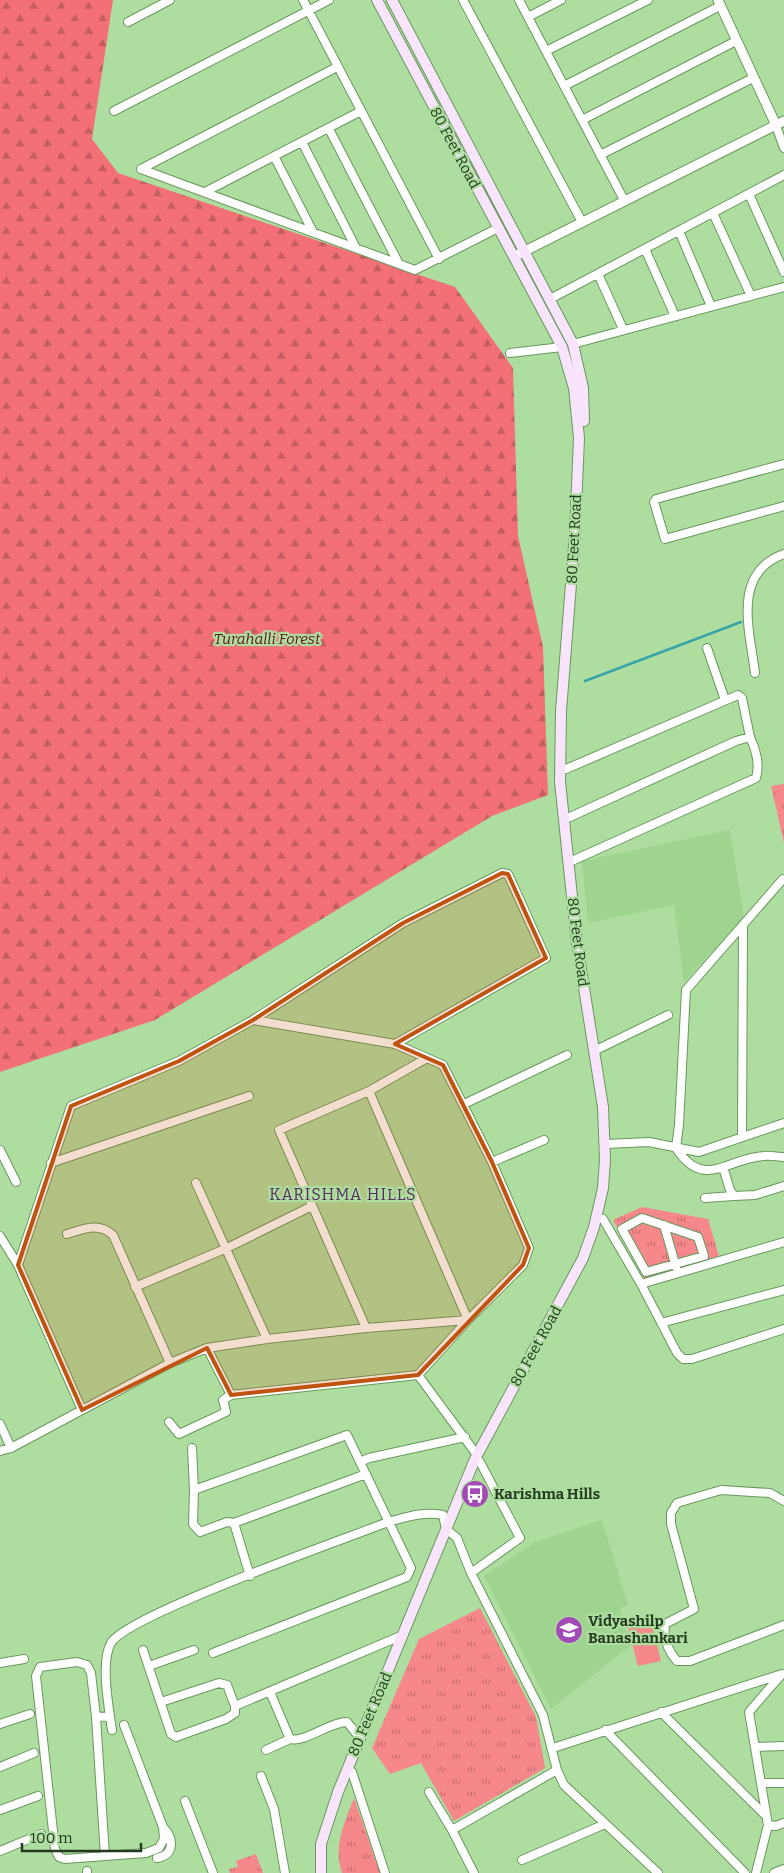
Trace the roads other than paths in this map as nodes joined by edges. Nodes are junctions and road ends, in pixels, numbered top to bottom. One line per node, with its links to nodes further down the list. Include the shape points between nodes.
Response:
1 (170, 0): 13 (street)
2 (303, 0): 11 (street)
3 (329, 0): 11 (street)
4 (377, 0): 34 (main road, 80 Feet Road)
5 (392, 0): 39 (main road, 80 Feet Road)
6 (519, 0): 12 (street)
7 (561, 0): 12 (street)
8 (648, 0): 15 (street)
9 (466, 1): 33 (street)
10 (719, 3): 14 (street); 18 (street)
11 (308, 10): 16 (street); 19 (street)
12 (528, 17): 15 (street)
13 (128, 22)
14 (736, 41): 17 (street); 21 (street)
15 (546, 52): 18 (street)
16 (336, 67): 20 (street); 29 (street, via 141,169)
17 (753, 78): 22 (street); 26 (street)
18 (564, 86): 21 (street)
19 (114, 111)
20 (360, 111): 23 (street); 41 (street)
21 (582, 120): 26 (street)
22 (780, 122): 25 (street); 31 (street)
23 (328, 129): 24 (street); 42 (street)
24 (302, 142): 27 (street); 37 (street)
25 (784, 148)
26 (600, 155): 31 (street)
27 (274, 156): 29 (street); 36 (street)
28 (784, 175): 30 (street)
29 (205, 192): 36 (street)
30 (749, 194): 32 (street); 43 (street)
31 (624, 200): 33 (street)
32 (714, 212): 35 (street); 46 (street)
33 (582, 222): 39 (street)
34 (498, 228): 40 (main road, 80 Feet Road); 41 (street)
35 (679, 231): 38 (street); 48 (street)
36 (313, 232): 37 (street)
37 (356, 248): 42 (street)
38 (645, 249): 44 (street); 49 (street)
39 (525, 251): 40 (street); 47 (main road, 80 Feet Road)
40 (513, 257): 52 (main road, 80 Feet Road)
41 (439, 259): 42 (street, via 415,270)
42 (399, 264)
43 (784, 272)
44 (598, 274): 47 (street); 50 (street)
45 (784, 287): 46 (street)
46 (751, 296): 48 (street)
47 (550, 299): 51 (main road, 80 Feet Road)
48 (711, 306): 49 (street)
49 (675, 316): 50 (street)
50 (623, 329): 51 (street)
51 (573, 344): 55 (main road, 80 Feet Road, via 583,388 585,438)
52 (562, 347): 53 (street); 55 (main road, 80 Feet Road, via 570,366 576,399)
53 (510, 353)
54 (784, 464): 56 (street, via 654,502 665,539)
55 (580, 480): 62 (main road, 80 Feet Road, via 581,533 567,712); 70 (main road, 80 Feet Road, via 560,762 577,944)
56 (784, 506)
57 (784, 554): 59 (street, via 764,564 749,589 747,606)
58 (707, 648): 60 (street)
59 (755, 674)
60 (724, 700): 61 (street, via 740,696); 62 (street)
61 (750, 737): 63 (street); 64 (street, via 758,771 756,778)
62 (566, 769): 63 (main road, 80 Feet Road)
63 (570, 817): 64 (main road, 80 Feet Road)
64 (574, 860): 70 (main road, 80 Feet Road)
65 (782, 879): 66 (street)
66 (743, 926): 77 (street); 80 (street, via 686,990)
67 (668, 1015): 70 (street)
68 (253, 1020): 69 (street); 69 (street, via 403,923 502,873 508,874 546,958); 84 (street, via 179,1061 71,1106)
69 (396, 1044): 72 (street)
70 (597, 1050): 79 (main road, 80 Feet Road)
71 (567, 1055): 75 (street)
72 (427, 1058): 73 (street); 75 (street, via 443,1065)
73 (369, 1091): 91 (street, via 279,1130); 104 (street)
74 (249, 1096): 84 (street)
75 (464, 1104): 83 (street)
76 (784, 1123): 77 (street)
77 (742, 1137): 80 (street, via 699,1152)
78 (544, 1140): 83 (street)
79 (608, 1144): 80 (street, via 649,1142); 92 (main road, 80 Feet Road, via 609,1189); 120 (main road, 80 Feet Road, via 602,1195 589,1242)
80 (676, 1148): 85 (street, via 686,1163 706,1171)
81 (0, 1150): 86 (street)
82 (784, 1157): 85 (street, via 764,1156)
83 (492, 1162): 104 (street, via 529,1248 523,1265)
84 (51, 1163): 99 (street)
85 (723, 1167): 89 (street)
86 (16, 1182)
87 (196, 1183): 97 (street)
88 (784, 1186): 89 (street, via 755,1195)
89 (734, 1196): 90 (street)
90 (705, 1198)
91 (312, 1206): 97 (street); 106 (street)
92 (602, 1219): 101 (street); 120 (main road, 80 Feet Road, via 580,1277)
93 (664, 1226): 98 (street); 98 (street, via 698,1237 704,1256); 98 (street, via 642,1218 622,1229 646,1272)
94 (68, 1234): 102 (street, via 89,1227 101,1227 109,1232)
95 (0, 1236): 99 (street)
96 (784, 1242): 100 (street)
97 (227, 1248): 102 (street); 108 (street)
98 (675, 1264): 100 (street)
99 (18, 1265): 113 (street)
100 (677, 1273): 101 (street)
101 (641, 1284): 105 (street)
102 (135, 1287): 110 (street)
103 (784, 1290): 105 (street)
104 (468, 1320): 106 (street); 111 (street)
105 (661, 1323): 107 (street, via 683,1359)
106 (366, 1328): 108 (street)
107 (784, 1329)
108 (267, 1338): 109 (street)
109 (207, 1348): 110 (street); 112 (street)
110 (170, 1363): 113 (street)
111 (418, 1375): 112 (street); 116 (street)
112 (231, 1395): 114 (street, via 223,1400 226,1412 202,1424 178,1434)
113 (82, 1410): 117 (street)
114 (169, 1422)
115 (0, 1424): 117 (street)
116 (465, 1437): 120 (street); 121 (street)
117 (12, 1448): 119 (street)
118 (192, 1448): 123 (street)
119 (0, 1451)
120 (479, 1458): 127 (main road, 80 Feet Road); 128 (street, via 520,1538)
121 (360, 1462): 122 (street); 123 (street, via 347,1435)
122 (366, 1474): 125 (street); 126 (street)
123 (194, 1490): 126 (street, via 195,1530 200,1532 227,1522)
124 (784, 1501): 130 (street, via 770,1492 721,1490 677,1503 671,1513 671,1524 694,1609 665,1624 664,1632 668,1651 677,1661 690,1661)
125 (388, 1522): 127 (street, via 431,1512 443,1514); 129 (street); 134 (street, via 411,1568 407,1578)
126 (234, 1523): 129 (street)
127 (449, 1531): 128 (street, via 457,1538); 131 (main road, 80 Feet Road); 159 (main road, 80 Feet Road)
128 (471, 1572): 154 (street, via 543,1715)
129 (250, 1576): 144 (street, via 180,1603 120,1634 111,1643 107,1657)
130 (784, 1625)
131 (403, 1635): 139 (street); 150 (main road, 80 Feet Road)
132 (143, 1650): 137 (street)
133 (194, 1650): 137 (street)
134 (213, 1653)
135 (24, 1659): 136 (street)
136 (0, 1663)
137 (149, 1666): 140 (street)
138 (783, 1674): 142 (street); 153 (street, via 749,1712)
139 (270, 1692): 141 (street); 151 (street)
140 (161, 1702): 141 (street, via 219,1683 227,1685); 141 (street, via 171,1734 176,1737 226,1719 235,1713)
141 (235, 1706)
142 (661, 1712): 149 (street); 167 (street)
143 (30, 1714): 146 (street)
144 (110, 1716): 145 (street); 148 (street)
145 (96, 1717): 175 (street); 175 (street, via 91,1673 87,1665 77,1662 40,1667 36,1676 55,1849 64,1859)
146 (0, 1724)
147 (124, 1724): 171 (street)
148 (112, 1730)
149 (605, 1730): 154 (street); 186 (street)
150 (360, 1738): 151 (street, via 348,1722 339,1722 298,1739); 181 (main road, 80 Feet Road, via 323,1837)
151 (290, 1739): 155 (street)
152 (784, 1746): 153 (street)
153 (755, 1747): 161 (street)
154 (553, 1748): 158 (street)
155 (266, 1750)
156 (34, 1753): 157 (street)
157 (0, 1767)
158 (557, 1770): 169 (street, via 564,1785); 172 (street)
159 (352, 1772): 182 (main road, 80 Feet Road, via 326,1845); 183 (street)
160 (261, 1776): 180 (street, via 274,1809)
161 (761, 1783): 162 (street); 167 (street)
162 (784, 1783)
163 (429, 1792): 172 (street)
164 (38, 1796): 166 (street)
165 (185, 1801): 179 (street)
166 (0, 1810)
167 (766, 1816): 170 (street)
168 (784, 1823): 170 (street)
169 (605, 1824): 177 (street); 185 (street)
170 (768, 1825): 187 (street)
171 (163, 1827): 175 (street, via 164,1839 159,1848 146,1854); 176 (street, via 172,1843 171,1850)
172 (452, 1830): 184 (street)
173 (41, 1834): 174 (street)
174 (0, 1851)
175 (105, 1856)
176 (157, 1858)
177 (522, 1860)
178 (784, 1869): 188 (street)
179 (213, 1873)
180 (285, 1873)
181 (321, 1873)
182 (326, 1873)
183 (384, 1873)
184 (474, 1873)
185 (658, 1873)
186 (745, 1873)
187 (756, 1873)
188 (774, 1873)

